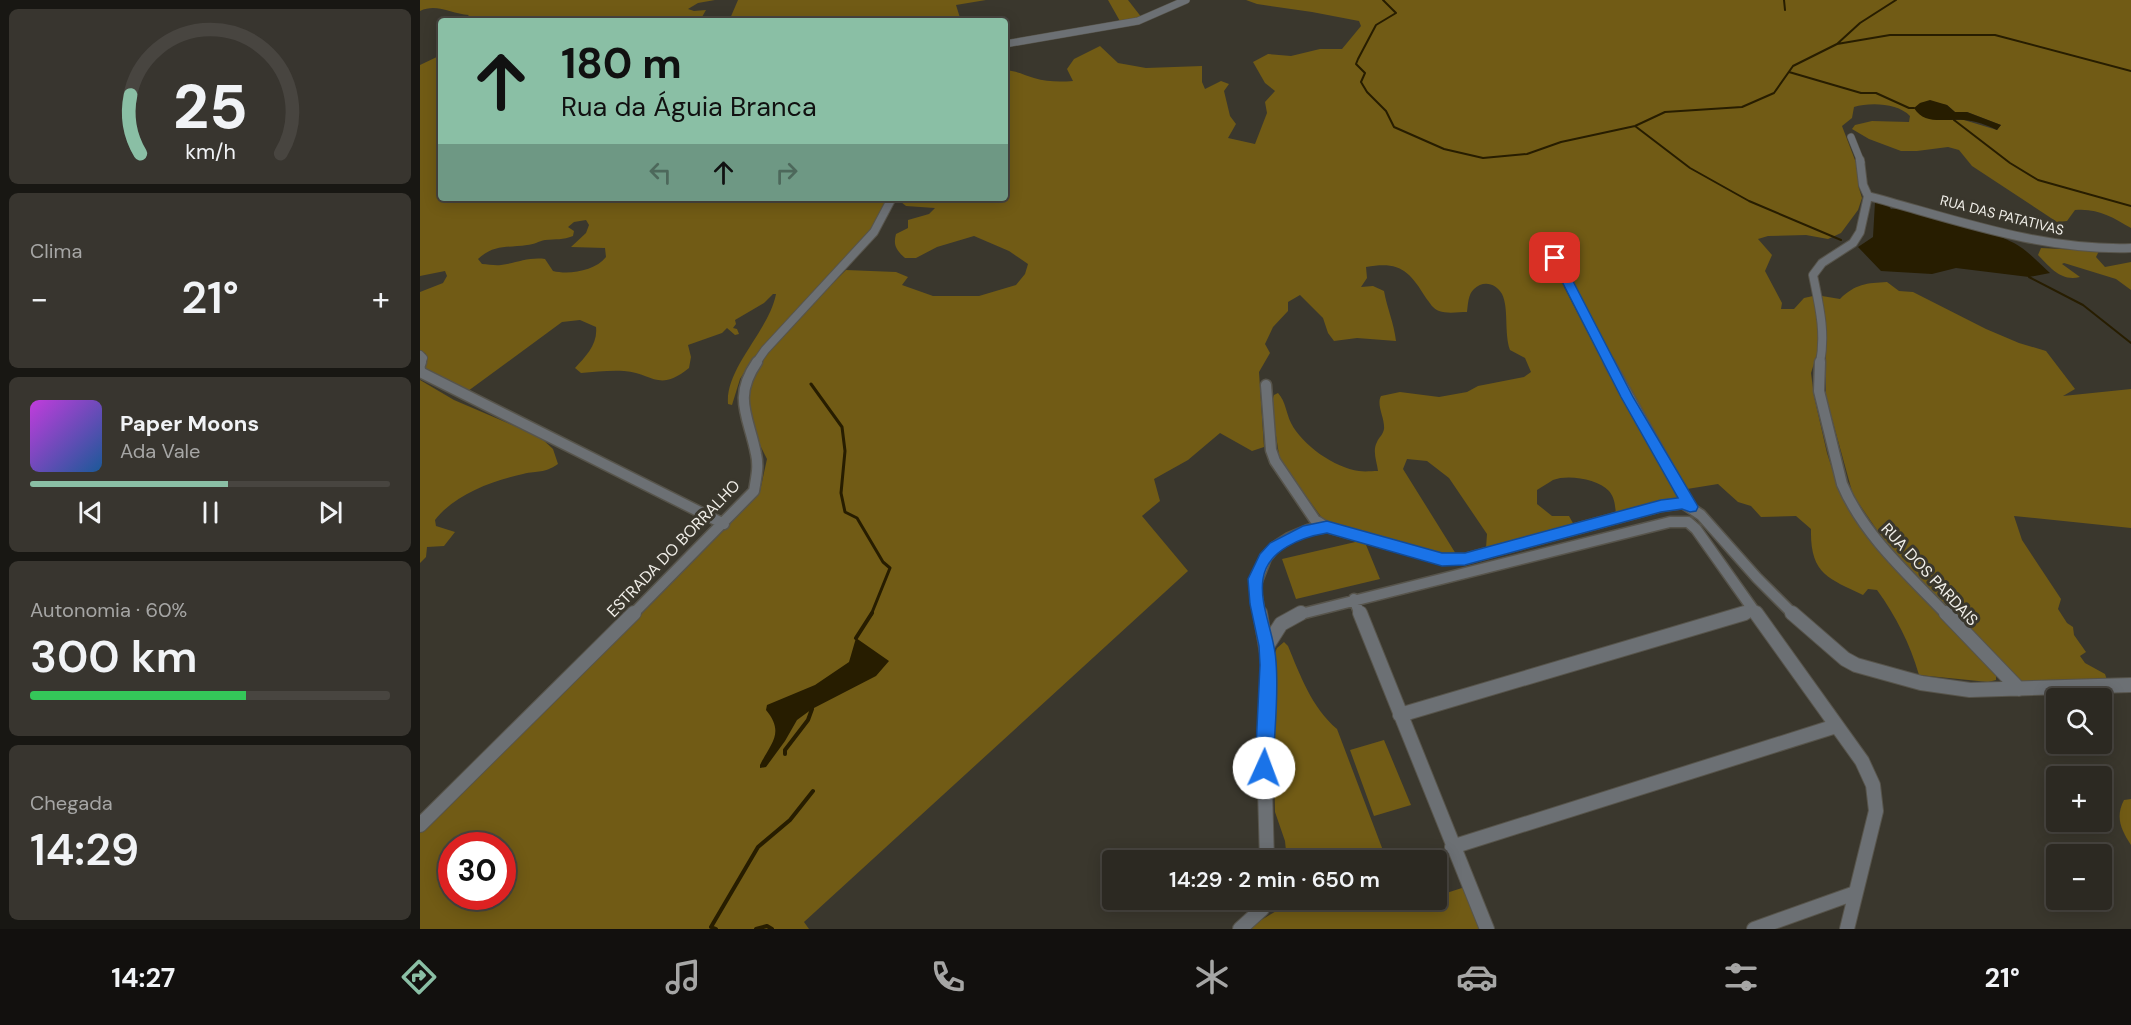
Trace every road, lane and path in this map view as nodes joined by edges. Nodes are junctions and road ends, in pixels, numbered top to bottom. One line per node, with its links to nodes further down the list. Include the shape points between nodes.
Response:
1 (1186, 0): 2 (street, via 1138,21)
2 (1008, 43)
3 (1851, 137): 4 (street, RUA DOS PARDAIS, via 1862,164)
4 (1868, 196): 7 (street, RUA DAS PATATIVAS, via 2050,242); 18 (street, RUA DOS PARDAIS, via 1857,239 1822,263 1813,275 1824,343 1818,371 1819,391 1842,484 1857,512 1891,557)
5 (890, 201): 12 (street, ESTRADA DO BORRALHO, via 874,232 750,370 742,404 758,478 754,491)
6 (1545, 238): 11 (street, via 1627,397)
7 (2131, 248)
8 (420, 355): 9 (street)
9 (420, 367): 12 (street, via 420,372)
10 (1266, 385): 13 (street, via 1272,456 1315,520)
11 (1690, 507): 13 (street, via 1683,503 1661,506 1465,559 1442,559); 18 (street, via 1701,514 1804,626 1845,659 1896,677 1947,688)
12 (724, 524): 21 (street, ESTRADA DO BORRALHO)
13 (1327, 527): 16 (street, via 1289,538 1275,547 1260,568 1255,586)
14 (1354, 599): 15 (street, via 1682,521 1692,524); 16 (street, via 1289,619 1281,624); 19 (street)
15 (1753, 611): 19 (street); 20 (street)
16 (1267, 646): 23 (street)
17 (2131, 685): 18 (street)
18 (2019, 689)
19 (1400, 715): 22 (street)
20 (1836, 726): 22 (street); 24 (street, via 1868,772 1877,798)
21 (420, 825)
22 (1452, 847): 27 (street)
23 (1267, 850)
24 (1855, 893): 28 (street); 29 (street)
25 (1261, 910): 26 (street)
26 (1240, 929)
27 (1487, 929)
28 (1754, 929)
29 (1847, 929)

